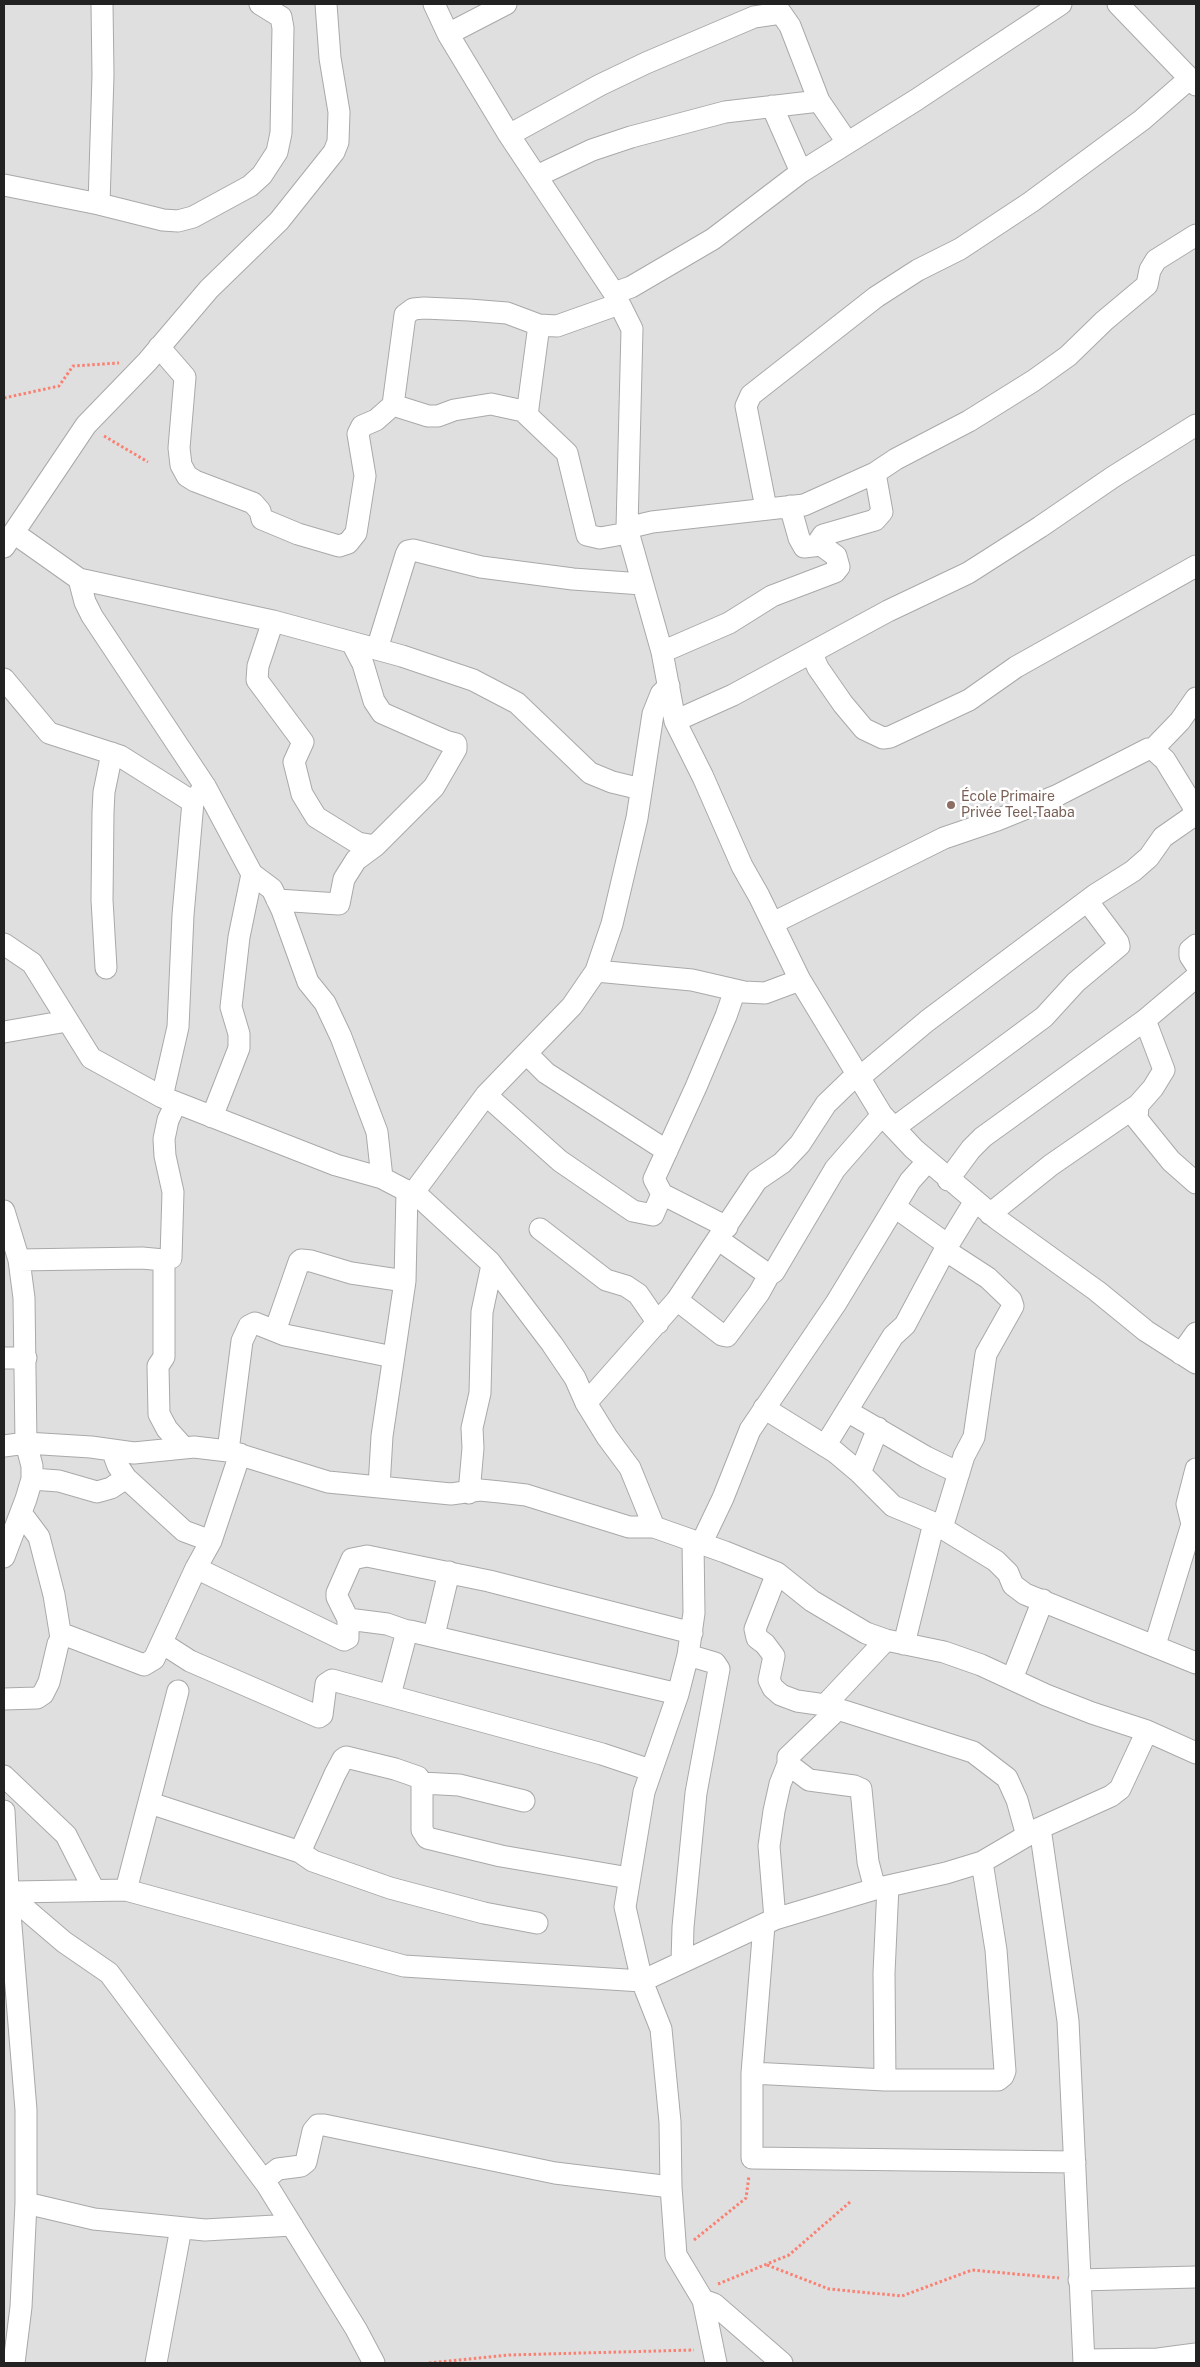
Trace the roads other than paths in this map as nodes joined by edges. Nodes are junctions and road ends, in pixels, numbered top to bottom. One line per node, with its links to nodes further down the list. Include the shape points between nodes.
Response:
1 (102, 4): 17 (street)
2 (260, 4): 17 (street, via 282,17 283,28 280,144 262,175 250,186 192,217 178,221)
3 (326, 4): 21 (street, via 339,112 338,142 334,152 279,221 209,290)
4 (434, 4): 8 (street)
5 (506, 4): 8 (street)
6 (1060, 4): 13 (street)
7 (1118, 4): 9 (street)
8 (448, 34): 12 (street)
9 (1193, 82): 27 (street, via 1031,202 960,249 918,270 876,297 751,395 746,406)
10 (819, 101): 11 (street); 12 (street, via 790,26 781,13 754,16 646,63); 13 (street)
11 (772, 106): 14 (street); 15 (street, via 725,112 632,137 592,150)
12 (510, 135): 15 (street)
13 (848, 142): 14 (street)
14 (801, 172): 19 (street, via 713,239)
15 (537, 176): 19 (street)
16 (4, 185): 17 (street)
17 (99, 204)
18 (1196, 235): 25 (street, via 1156,260 1147,285 1068,356 968,421 896,458)
19 (617, 298): 20 (street, via 558,326); 28 (street, via 632,329)
20 (539, 325): 22 (street, via 507,313 413,309 405,315); 23 (street)
21 (153, 354): 22 (street, via 185,377 179,448 181,465 187,476 253,503 262,519 339,546 348,543 356,533 365,476 358,434 362,426 376,420); 29 (street, via 86,425)
22 (393, 405): 23 (street, via 428,416 491,404)
23 (528, 412): 28 (street, via 529,418 567,453 587,535 600,538)
24 (1196, 425): 38 (street, via 968,573 888,611)
25 (875, 473): 26 (street, via 816,501); 30 (street, via 882,512 875,520 823,535 819,541)
26 (790, 506): 27 (street); 30 (street, via 804,547)
27 (766, 508): 28 (street, via 652,522)
28 (628, 531): 33 (street)
29 (9, 540): 32 (street)
30 (821, 545): 37 (street, via 836,556 839,567 835,572 772,596 729,623)
31 (1196, 566): 38 (street, via 1016,667 969,700 890,737 876,736 864,729 818,668)
32 (79, 579): 34 (street); 46 (street, via 92,616)
33 (642, 584): 36 (street, via 481,567 408,551); 37 (street)
34 (273, 621): 35 (street); 48 (street, via 258,666 257,680 303,742 294,762 302,794 316,817 358,843)
35 (352, 643): 36 (street); 48 (street, via 363,664 374,701 382,712 456,744 434,787)
36 (377, 649): 45 (street, via 473,680 517,703 590,773)
37 (662, 652): 40 (street)
38 (812, 654): 42 (street)
39 (4, 679): 44 (street, via 50,733)
40 (668, 686): 42 (street); 45 (street, via 653,714)
41 (1196, 698): 43 (street, via 1180,722)
42 (675, 721): 52 (street)
43 (1153, 749): 47 (street, via 1165,760); 52 (street, via 1056,796 944,838)
44 (112, 753): 46 (street); 56 (street, via 103,812 102,900)
45 (641, 789): 57 (street, via 612,924)
46 (199, 794): 49 (street); 67 (street, via 183,915 178,1027)
47 (1196, 815): 51 (street, via 1163,837 1149,858)
48 (375, 846): 50 (street, via 356,860 348,871 339,904)
49 (252, 874): 50 (street, via 272,889); 69 (street, via 240,928 231,1007 239,1034 239,1048)
50 (277, 900): 73 (street, via 308,982 325,1003 341,1037 377,1132)
51 (1088, 902): 65 (street); 70 (street, via 1119,946 1076,982 1044,1017)
52 (772, 923): 59 (street)
53 (4, 944): 62 (street, via 32,963)
54 (1196, 945): 55 (street, via 1190,950)
55 (1196, 965)
56 (106, 968)
57 (596, 971): 60 (street, via 692,980); 64 (street, via 572,1006)
58 (1196, 976): 61 (street)
59 (800, 980): 60 (street, via 765,993); 65 (street)
60 (735, 990): 71 (street)
61 (1145, 1020): 68 (street, via 1164,1070); 74 (street, via 982,1137)
62 (67, 1021): 63 (street); 67 (street, via 91,1058)
63 (4, 1032)
64 (527, 1054): 66 (street); 71 (street, via 546,1073)
65 (858, 1075): 70 (street); 82 (street, via 826,1104 800,1144 782,1164 757,1180)
66 (486, 1095): 76 (street); 77 (street, via 560,1160 634,1211 653,1215)
67 (169, 1100): 69 (street); 85 (street, via 164,1139 173,1192 171,1258)
68 (1138, 1104): 75 (street, via 1137,1119 1171,1161); 79 (street, via 1052,1165)
69 (212, 1117): 73 (street, via 336,1165)
70 (888, 1122): 72 (street); 87 (street, via 868,1129 835,1169 777,1270)
71 (666, 1151): 77 (street, via 654,1179)
72 (927, 1162): 74 (street); 78 (street, via 910,1181)
73 (382, 1178): 76 (street)
74 (948, 1180): 79 (street)
75 (1196, 1183)
76 (410, 1191): 86 (street); 88 (street)
77 (662, 1194): 82 (street)
78 (895, 1207): 83 (street); 98 (street, via 836,1303)
79 (982, 1207): 83 (street); 96 (street, via 1097,1291 1131,1320)
80 (4, 1211): 84 (street)
81 (540, 1229): 90 (street, via 606,1280 626,1286 638,1294)
82 (723, 1233): 87 (street); 89 (street)
83 (946, 1247): 99 (street, via 905,1325 893,1336); 109 (street, via 988,1278 1011,1300 1013,1306 986,1354 974,1437)
84 (19, 1260): 85 (street); 95 (street)
85 (164, 1260): 104 (street, via 164,1357 158,1366 160,1414 167,1429)
86 (492, 1265): 97 (street, via 552,1344 575,1378); 113 (street, via 482,1312 480,1393 472,1428)
87 (769, 1275): 89 (street, via 727,1336)
88 (405, 1281): 91 (street, via 301,1260); 93 (street)
89 (677, 1300): 90 (street)
90 (658, 1322): 97 (street)
91 (275, 1331): 93 (street); 106 (street, via 255,1323 249,1326 242,1341)
92 (1196, 1333): 96 (street)
93 (393, 1357): 112 (street)
94 (4, 1358): 95 (street)
95 (26, 1358): 101 (street)
96 (1189, 1358)
97 (586, 1403): 116 (street, via 630,1468)
98 (764, 1408): 103 (street); 118 (street, via 750,1430 723,1498)
99 (847, 1411): 100 (street); 103 (street)
100 (878, 1428): 108 (street); 109 (street)
101 (26, 1444): 102 (street); 105 (street); 111 (street)
102 (4, 1446)
103 (825, 1446): 108 (street)
104 (184, 1448): 105 (street, via 134,1452); 106 (street)
105 (112, 1450): 110 (street)
106 (234, 1452): 112 (street, via 328,1482); 117 (street)
107 (1196, 1469): 119 (street, via 1187,1504 1192,1524)
108 (860, 1473): 115 (street, via 893,1506)
109 (959, 1473): 115 (street)
110 (126, 1478): 111 (street, via 97,1492 59,1481); 117 (street, via 184,1531)
111 (32, 1479): 114 (street)
112 (379, 1487): 113 (street)
113 (469, 1493): 116 (street, via 480,1490 526,1495 629,1527)
114 (21, 1513): 120 (street); 129 (street, via 39,1537)
115 (938, 1526): 124 (street, via 996,1561 1008,1573 1013,1585); 130 (street)
116 (654, 1527): 118 (street)
117 (211, 1541): 121 (street)
118 (697, 1543): 123 (street); 127 (street)
119 (1190, 1554): 132 (street)
120 (4, 1556)
121 (196, 1568): 125 (street, via 344,1640 348,1638); 131 (street)
122 (449, 1572): 125 (street, via 367,1556 352,1559 337,1593); 127 (street); 128 (street)
123 (777, 1574): 130 (street, via 852,1626); 140 (street, via 755,1629 757,1638 774,1656 769,1680 781,1695)
124 (1043, 1600): 132 (street); 135 (street)
125 (348, 1619): 126 (street, via 386,1624)
126 (407, 1631): 128 (street); 138 (street)
127 (692, 1633): 133 (street)
128 (434, 1635): 137 (street)
129 (61, 1638): 131 (street, via 68,1636 144,1665 154,1659); 139 (street, via 43,1694 37,1698)
130 (895, 1642): 135 (street, via 944,1652); 140 (street)
131 (162, 1643): 138 (street, via 190,1661 318,1717 322,1715 329,1681)
132 (1155, 1645): 134 (street)
133 (688, 1655): 137 (street); 160 (street, via 715,1663 719,1669 696,1793)
134 (1196, 1663)
135 (1012, 1679): 141 (street, via 1092,1713)
136 (178, 1691): 148 (street)
137 (678, 1694): 144 (street)
138 (390, 1695): 144 (street)
139 (4, 1699)
140 (831, 1708): 143 (street, via 788,1757); 150 (street, via 973,1752 1007,1778)
141 (1147, 1731): 142 (street); 150 (street, via 1120,1789 1112,1796)
142 (1196, 1753)
143 (788, 1764): 154 (street, via 809,1780 861,1789 868,1862); 158 (street, via 774,1811 770,1846)
144 (650, 1770): 153 (street)
145 (4, 1776): 155 (street, via 66,1835)
146 (422, 1783): 147 (street, via 459,1785); 151 (street, via 418,1777 395,1769 352,1758 342,1759); 153 (street, via 422,1830 427,1838 501,1856)
147 (524, 1801)
148 (150, 1803): 151 (street); 156 (street)
149 (4, 1811): 157 (street)
150 (1033, 1832): 152 (street); 164 (street, via 1068,2021)
151 (300, 1852): 159 (street, via 313,1861 390,1888 484,1913)
152 (982, 1862): 154 (street); 163 (street, via 996,1950 1005,2071 998,2080)
153 (628, 1878): 161 (street, via 625,1907)
154 (881, 1887): 158 (street); 163 (street)
155 (94, 1890): 156 (street); 157 (street)
156 (126, 1890): 161 (street, via 392,1964)
157 (7, 1892): 165 (street, via 64,1942 109,1973); 167 (street, via 26,2110)
158 (770, 1922): 160 (street); 162 (street)
159 (537, 1923)
160 (682, 1962): 161 (street)
161 (642, 1981): 166 (street, via 661,2029 670,2122)
162 (752, 2073): 163 (street); 164 (street, via 752,2158)
163 (885, 2080)
164 (1075, 2162): 171 (street)
165 (264, 2180): 166 (street, via 278,2169 301,2166 306,2162 315,2128 324,2125 555,2173); 168 (street)
166 (671, 2187): 172 (street, via 676,2255)
167 (26, 2203): 169 (street, via 94,2219); 177 (street, via 21,2307)
168 (292, 2226): 169 (street); 179 (street)
169 (181, 2228): 178 (street)
170 (1196, 2277): 171 (street)
171 (1078, 2280): 176 (street)
172 (701, 2296): 174 (street); 180 (street)
173 (1196, 2354): 175 (street)
174 (715, 2356)
175 (1158, 2361): 176 (street)
176 (1084, 2362)
177 (14, 2363)
178 (156, 2363)
179 (374, 2363)
180 (782, 2363)

